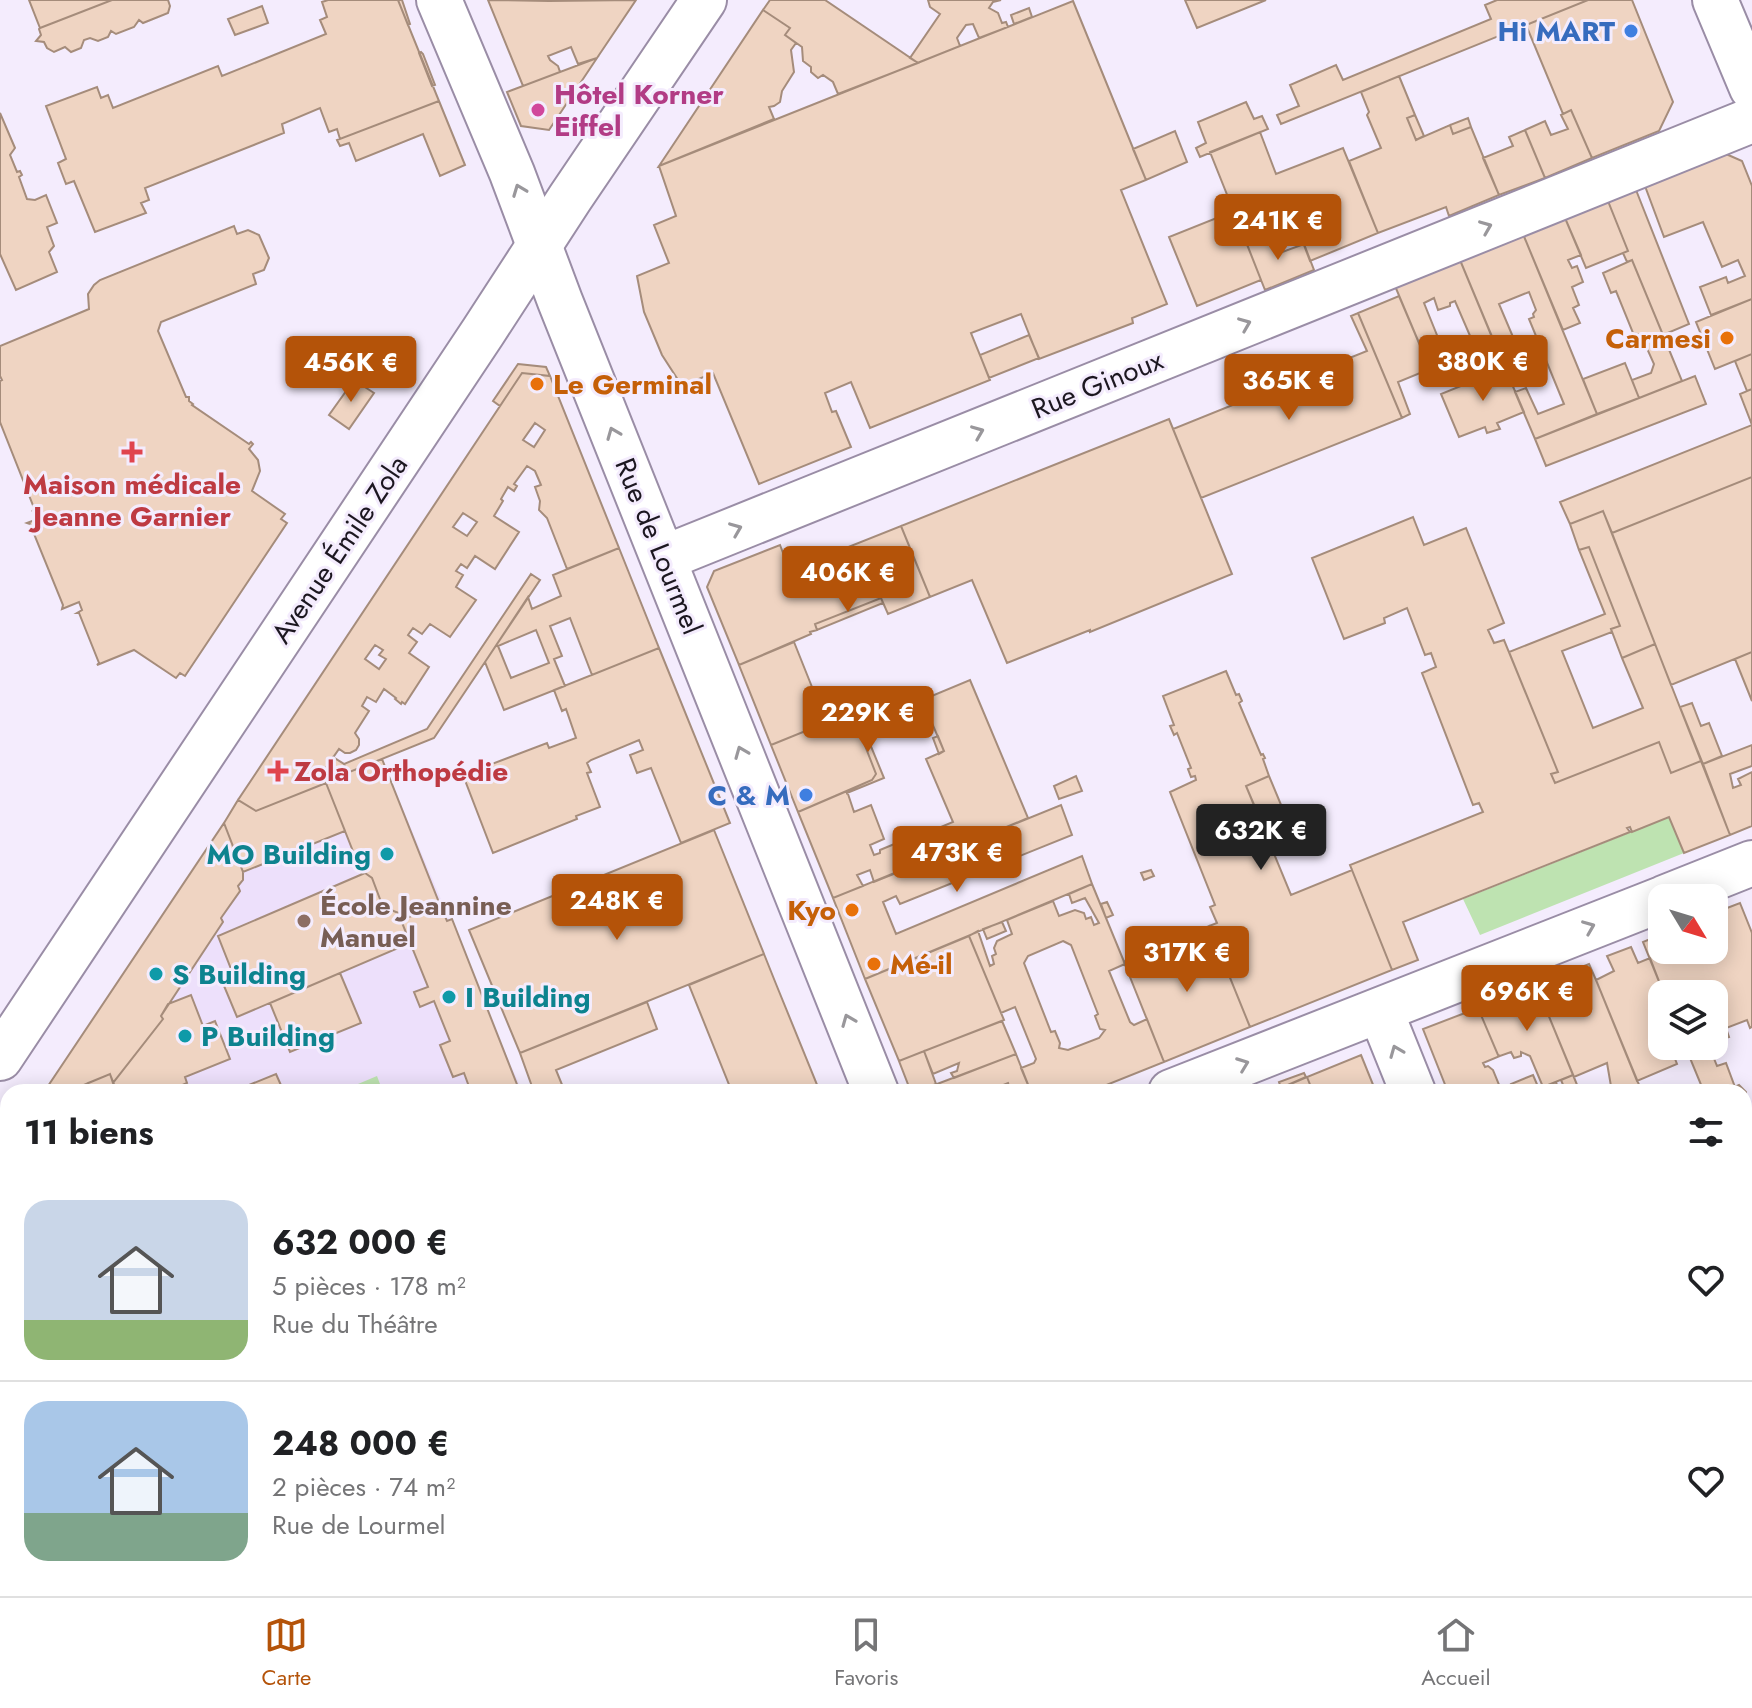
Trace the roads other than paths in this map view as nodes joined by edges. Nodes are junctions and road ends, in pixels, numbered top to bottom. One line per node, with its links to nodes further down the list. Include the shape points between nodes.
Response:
1 (439, 0): 6 (street, Rue de Lourmel, one-way to 1)
2 (704, 0): 6 (street, Avenue Émile Zola)
3 (1715, 0): 4 (street)
4 (1752, 88)
5 (1752, 120): 7 (street, Rue Ginoux, one-way to 5)
6 (539, 245): 7 (street, Rue de Lourmel, one-way to 6); 12 (street, Avenue Émile Zola)
7 (664, 558): 13 (street, Rue de Lourmel, one-way to 7)
8 (1752, 863): 9 (street)
9 (1699, 884)
10 (1648, 904): 11 (street, one-way to 10)
11 (1380, 1010): 14 (street, one-way to 11); 15 (street, one-way to 11)
12 (0, 1058)
13 (873, 1084)
14 (1191, 1084)
15 (1410, 1084)

